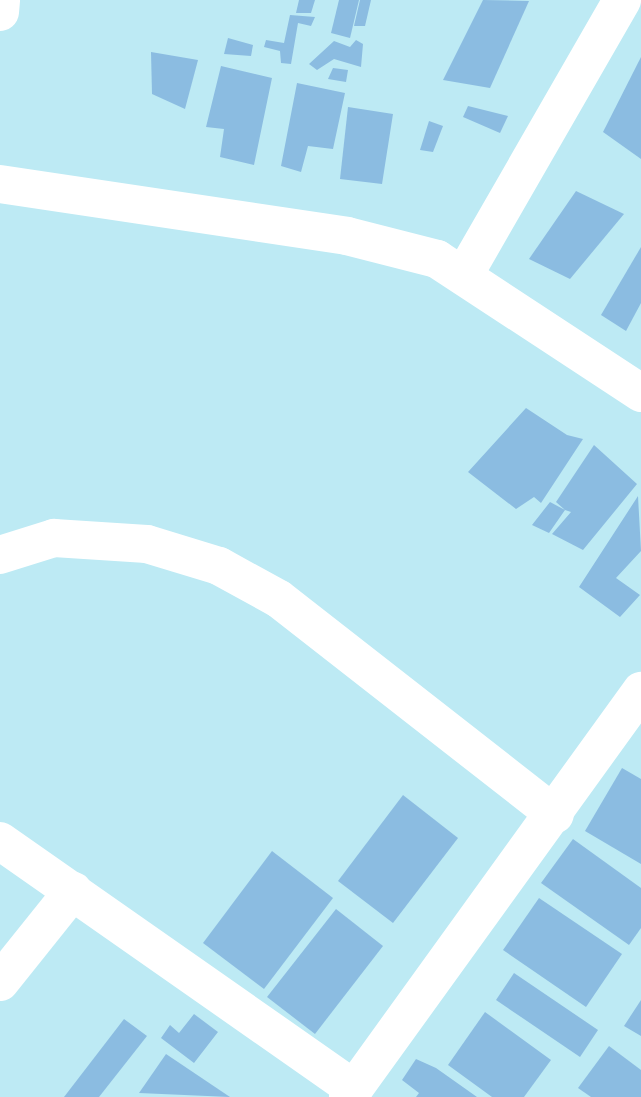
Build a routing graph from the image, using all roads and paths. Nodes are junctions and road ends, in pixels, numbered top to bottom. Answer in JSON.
{"nodes":[{"id":1,"x":1,"y":0,"type":"edge"},
{"id":2,"x":607,"y":5,"type":"edge"},
{"id":3,"x":0,"y":12,"type":"edge"},
{"id":4,"x":0,"y":184,"type":"edge"},
{"id":5,"x":464,"y":275,"type":"junction"},
{"id":6,"x":641,"y":393,"type":"edge"},
{"id":7,"x":0,"y":555,"type":"edge"},
{"id":8,"x":641,"y":691,"type":"edge"},
{"id":9,"x":555,"y":815,"type":"junction"},
{"id":10,"x":0,"y":841,"type":"edge"},
{"id":11,"x":73,"y":891,"type":"junction"},
{"id":12,"x":0,"y":982,"type":"edge"},
{"id":13,"x":351,"y":1093,"type":"edge"}],
"edges":[{"from":1,"to":3,"type":"street"},
{"from":2,"to":5,"type":"street"},
{"from":4,"to":5,"type":"street"},
{"from":5,"to":6,"type":"street"},
{"from":7,"to":9,"type":"street"},
{"from":8,"to":9,"type":"street"},
{"from":9,"to":13,"type":"street"},
{"from":10,"to":11,"type":"street"},
{"from":11,"to":12,"type":"street"},
{"from":11,"to":13,"type":"street"}]}
